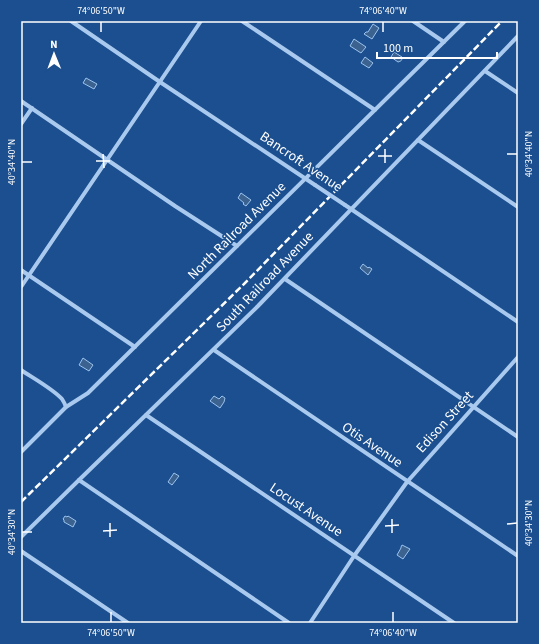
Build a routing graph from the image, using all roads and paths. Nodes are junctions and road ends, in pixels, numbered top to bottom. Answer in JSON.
{"nodes":[{"id":1,"x":72,"y":21,"type":"edge"},
{"id":2,"x":201,"y":21,"type":"edge"},
{"id":3,"x":242,"y":21,"type":"edge"},
{"id":4,"x":413,"y":21,"type":"edge"},
{"id":5,"x":465,"y":21,"type":"edge"},
{"id":6,"x":518,"y":36,"type":"edge"},
{"id":7,"x":444,"y":42,"type":"junction"},
{"id":8,"x":484,"y":71,"type":"junction"},
{"id":9,"x":160,"y":82,"type":"junction"},
{"id":10,"x":518,"y":93,"type":"edge"},
{"id":11,"x":21,"y":101,"type":"edge"},
{"id":12,"x":32,"y":108,"type":"junction"},
{"id":13,"x":375,"y":110,"type":"junction"},
{"id":14,"x":21,"y":124,"type":"edge"},
{"id":15,"x":418,"y":140,"type":"junction"},
{"id":16,"x":107,"y":160,"type":"junction"},
{"id":17,"x":306,"y":178,"type":"junction"},
{"id":18,"x":518,"y":207,"type":"edge"},
{"id":19,"x":352,"y":209,"type":"junction"},
{"id":20,"x":237,"y":246,"type":"junction"},
{"id":21,"x":21,"y":270,"type":"edge"},
{"id":22,"x":29,"y":275,"type":"junction"},
{"id":23,"x":285,"y":279,"type":"junction"},
{"id":24,"x":21,"y":287,"type":"edge"},
{"id":25,"x":518,"y":322,"type":"edge"},
{"id":26,"x":135,"y":347,"type":"junction"},
{"id":27,"x":214,"y":350,"type":"junction"},
{"id":28,"x":518,"y":356,"type":"edge"},
{"id":29,"x":21,"y":370,"type":"edge"},
{"id":30,"x":474,"y":407,"type":"junction"},
{"id":31,"x":66,"y":408,"type":"junction"},
{"id":32,"x":146,"y":415,"type":"junction"},
{"id":33,"x":518,"y":437,"type":"edge"},
{"id":34,"x":21,"y":452,"type":"edge"},
{"id":35,"x":79,"y":480,"type":"junction"},
{"id":36,"x":407,"y":482,"type":"junction"},
{"id":37,"x":21,"y":537,"type":"edge"},
{"id":38,"x":21,"y":551,"type":"edge"},
{"id":39,"x":354,"y":556,"type":"junction"},
{"id":40,"x":518,"y":556,"type":"edge"},
{"id":41,"x":128,"y":623,"type":"edge"},
{"id":42,"x":289,"y":623,"type":"edge"},
{"id":43,"x":310,"y":623,"type":"edge"},
{"id":44,"x":454,"y":623,"type":"edge"}],
"edges":[{"from":1,"to":9,"type":"street","name":"Bancroft Avenue"},
{"from":2,"to":9,"type":"street"},
{"from":3,"to":13,"type":"street"},
{"from":4,"to":7,"type":"street"},
{"from":5,"to":7,"type":"street","name":"North Railroad Avenue"},
{"from":6,"to":8,"type":"street","name":"South Railroad Avenue"},
{"from":7,"to":13,"type":"street","name":"North Railroad Avenue"},
{"from":8,"to":10,"type":"street"},
{"from":8,"to":15,"type":"street","name":"South Railroad Avenue"},
{"from":9,"to":16,"type":"street"},
{"from":9,"to":17,"type":"street","name":"Bancroft Avenue"},
{"from":11,"to":12,"type":"street"},
{"from":12,"to":14,"type":"street"},
{"from":12,"to":16,"type":"street"},
{"from":13,"to":17,"type":"street","name":"North Railroad Avenue"},
{"from":15,"to":18,"type":"street"},
{"from":15,"to":19,"type":"street","name":"South Railroad Avenue"},
{"from":16,"to":20,"type":"street"},
{"from":16,"to":22,"type":"street"},
{"from":17,"to":19,"type":"street","name":"Bancroft Avenue","bridge":true},
{"from":17,"to":20,"type":"street","name":"North Railroad Avenue"},
{"from":19,"to":23,"type":"street","name":"South Railroad Avenue"},
{"from":19,"to":25,"type":"street","name":"Bancroft Avenue"},
{"from":20,"to":26,"type":"street","name":"North Railroad Avenue"},
{"from":21,"to":22,"type":"street"},
{"from":22,"to":24,"type":"street"},
{"from":22,"to":26,"type":"street"},
{"from":23,"to":27,"type":"street","name":"South Railroad Avenue"},
{"from":23,"to":30,"type":"street"},
{"from":26,"to":31,"type":"street","name":"North Railroad Avenue"},
{"from":27,"to":32,"type":"street","name":"South Railroad Avenue"},
{"from":27,"to":36,"type":"street","name":"Otis Avenue"},
{"from":28,"to":30,"type":"street","name":"Edison Street"},
{"from":29,"to":31,"type":"street"},
{"from":30,"to":33,"type":"street"},
{"from":30,"to":36,"type":"street","name":"Edison Street"},
{"from":31,"to":34,"type":"street","name":"North Railroad Avenue"},
{"from":32,"to":35,"type":"street","name":"South Railroad Avenue"},
{"from":32,"to":39,"type":"street","name":"Locust Avenue"},
{"from":35,"to":37,"type":"street","name":"South Railroad Avenue"},
{"from":35,"to":42,"type":"street"},
{"from":36,"to":39,"type":"street","name":"Edison Street"},
{"from":36,"to":40,"type":"street","name":"Otis Avenue"},
{"from":38,"to":41,"type":"street"},
{"from":39,"to":43,"type":"street","name":"Edison Street"},
{"from":39,"to":44,"type":"street","name":"Locust Avenue"}]}
